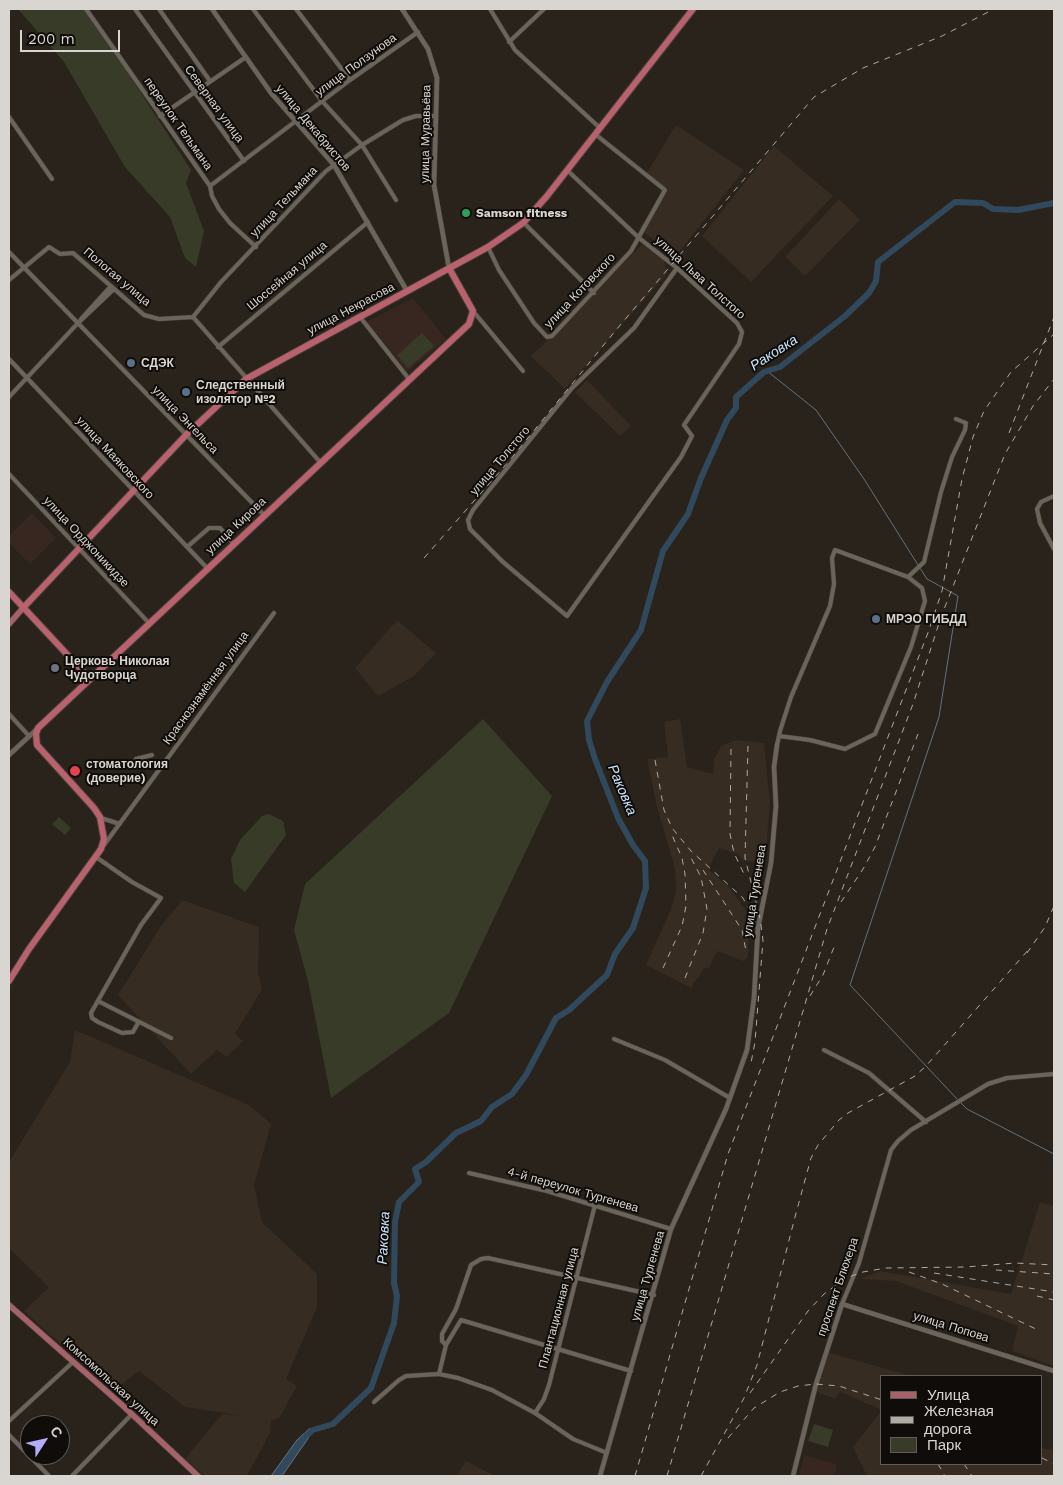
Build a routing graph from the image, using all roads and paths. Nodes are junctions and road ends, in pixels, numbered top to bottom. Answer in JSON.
{"nodes":[{"id":1,"x":86,"y":9,"type":"edge"},
{"id":2,"x":135,"y":9,"type":"edge"},
{"id":3,"x":159,"y":9,"type":"edge"},
{"id":4,"x":212,"y":9,"type":"edge"},
{"id":5,"x":253,"y":9,"type":"edge"},
{"id":6,"x":296,"y":9,"type":"edge"},
{"id":7,"x":402,"y":9,"type":"edge"},
{"id":8,"x":490,"y":9,"type":"edge"},
{"id":9,"x":544,"y":9,"type":"edge"},
{"id":10,"x":693,"y":9,"type":"edge"},
{"id":11,"x":418,"y":32,"type":"junction"},
{"id":12,"x":509,"y":42,"type":"junction"},
{"id":13,"x":246,"y":57,"type":"junction"},
{"id":14,"x":350,"y":80,"type":"junction"},
{"id":15,"x":210,"y":81,"type":"junction"},
{"id":16,"x":194,"y":93,"type":"junction"},
{"id":17,"x":322,"y":102,"type":"junction"},
{"id":18,"x":160,"y":116,"type":"junction"},
{"id":19,"x":436,"y":116,"type":"junction"},
{"id":20,"x":9,"y":117,"type":"edge"},
{"id":21,"x":296,"y":123,"type":"junction"},
{"id":22,"x":600,"y":128,"type":"junction"},
{"id":23,"x":595,"y":134,"type":"junction"},
{"id":24,"x":362,"y":145,"type":"junction"},
{"id":25,"x":244,"y":161,"type":"junction"},
{"id":26,"x":334,"y":165,"type":"junction"},
{"id":27,"x":567,"y":170,"type":"junction"},
{"id":28,"x":52,"y":178,"type":"dead end"},
{"id":29,"x":210,"y":186,"type":"junction"},
{"id":30,"x":396,"y":200,"type":"dead end"},
{"id":31,"x":368,"y":222,"type":"junction"},
{"id":32,"x":524,"y":223,"type":"junction"},
{"id":33,"x":639,"y":238,"type":"junction"},
{"id":34,"x":256,"y":247,"type":"junction"},
{"id":35,"x":488,"y":247,"type":"junction"},
{"id":36,"x":9,"y":252,"type":"edge"},
{"id":37,"x":23,"y":268,"type":"junction"},
{"id":38,"x":448,"y":268,"type":"junction"},
{"id":39,"x":677,"y":268,"type":"junction"},
{"id":40,"x":9,"y":280,"type":"edge"},
{"id":41,"x":113,"y":288,"type":"junction"},
{"id":42,"x":407,"y":291,"type":"junction"},
{"id":43,"x":594,"y":293,"type":"junction"},
{"id":44,"x":473,"y":311,"type":"junction"},
{"id":45,"x":193,"y":317,"type":"junction"},
{"id":46,"x":360,"y":317,"type":"junction"},
{"id":47,"x":78,"y":323,"type":"junction"},
{"id":48,"x":218,"y":347,"type":"junction"},
{"id":49,"x":9,"y":359,"type":"edge"},
{"id":50,"x":523,"y":372,"type":"dead end"},
{"id":51,"x":27,"y":379,"type":"junction"},
{"id":52,"x":246,"y":379,"type":"junction"},
{"id":53,"x":409,"y":380,"type":"junction"},
{"id":54,"x":9,"y":397,"type":"edge"},
{"id":55,"x":956,"y":419,"type":"dead end"},
{"id":56,"x":186,"y":436,"type":"junction"},
{"id":57,"x":320,"y":462,"type":"junction"},
{"id":58,"x":9,"y":474,"type":"edge"},
{"id":59,"x":133,"y":492,"type":"junction"},
{"id":60,"x":1054,"y":496,"type":"edge"},
{"id":61,"x":264,"y":515,"type":"junction"},
{"id":62,"x":234,"y":544,"type":"junction"},
{"id":63,"x":187,"y":547,"type":"junction"},
{"id":64,"x":1054,"y":549,"type":"edge"},
{"id":65,"x":78,"y":550,"type":"junction"},
{"id":66,"x":208,"y":569,"type":"junction"},
{"id":67,"x":908,"y":577,"type":"junction"},
{"id":68,"x":9,"y":592,"type":"edge"},
{"id":69,"x":23,"y":608,"type":"junction"},
{"id":70,"x":274,"y":613,"type":"dead end"},
{"id":71,"x":567,"y":616,"type":"joint"},
{"id":72,"x":149,"y":623,"type":"junction"},
{"id":73,"x":9,"y":624,"type":"edge"},
{"id":74,"x":90,"y":678,"type":"junction"},
{"id":75,"x":9,"y":714,"type":"edge"},
{"id":76,"x":38,"y":728,"type":"junction"},
{"id":77,"x":29,"y":736,"type":"junction"},
{"id":78,"x":779,"y":736,"type":"junction"},
{"id":79,"x":777,"y":744,"type":"joint"},
{"id":80,"x":37,"y":745,"type":"junction"},
{"id":81,"x":9,"y":755,"type":"edge"},
{"id":82,"x":152,"y":756,"type":"dead end"},
{"id":83,"x":136,"y":759,"type":"dead end"},
{"id":84,"x":100,"y":817,"type":"junction"},
{"id":85,"x":120,"y":824,"type":"junction"},
{"id":86,"x":101,"y":849,"type":"junction"},
{"id":87,"x":96,"y":857,"type":"junction"},
{"id":88,"x":9,"y":981,"type":"edge"},
{"id":89,"x":98,"y":1001,"type":"junction"},
{"id":90,"x":138,"y":1023,"type":"junction"},
{"id":91,"x":171,"y":1038,"type":"dead end"},
{"id":92,"x":614,"y":1038,"type":"dead end"},
{"id":93,"x":824,"y":1050,"type":"dead end"},
{"id":94,"x":1054,"y":1074,"type":"edge"},
{"id":95,"x":730,"y":1098,"type":"junction"},
{"id":96,"x":926,"y":1122,"type":"junction"},
{"id":97,"x":469,"y":1173,"type":"dead end"},
{"id":98,"x":595,"y":1205,"type":"junction"},
{"id":99,"x":672,"y":1229,"type":"junction"},
{"id":100,"x":578,"y":1277,"type":"junction"},
{"id":101,"x":654,"y":1294,"type":"junction"},
{"id":102,"x":842,"y":1304,"type":"junction"},
{"id":103,"x":9,"y":1306,"type":"edge"},
{"id":104,"x":446,"y":1345,"type":"junction"},
{"id":105,"x":558,"y":1350,"type":"junction"},
{"id":106,"x":73,"y":1362,"type":"junction"},
{"id":107,"x":631,"y":1371,"type":"junction"},
{"id":108,"x":1054,"y":1371,"type":"edge"},
{"id":109,"x":439,"y":1374,"type":"junction"},
{"id":110,"x":374,"y":1402,"type":"dead end"},
{"id":111,"x":534,"y":1413,"type":"junction"},
{"id":112,"x":132,"y":1414,"type":"junction"},
{"id":113,"x":9,"y":1421,"type":"edge"},
{"id":114,"x":9,"y":1435,"type":"edge"},
{"id":115,"x":607,"y":1453,"type":"junction"},
{"id":116,"x":49,"y":1476,"type":"edge"},
{"id":117,"x":72,"y":1476,"type":"edge"},
{"id":118,"x":198,"y":1476,"type":"edge"},
{"id":119,"x":600,"y":1476,"type":"edge"},
{"id":120,"x":793,"y":1476,"type":"edge"}],
"edges":[{"from":1,"to":18,"type":"street","name":"переулок Тельмана"},
{"from":2,"to":16,"type":"street","name":"Северная улица"},
{"from":3,"to":15,"type":"street"},
{"from":4,"to":13,"type":"street","name":"улица Декабристов"},
{"from":5,"to":17,"type":"street"},
{"from":6,"to":14,"type":"street"},
{"from":7,"to":11,"type":"street","name":"улица Муравьёва"},
{"from":8,"to":12,"type":"street"},
{"from":9,"to":12,"type":"street"},
{"from":10,"to":22,"type":"highway","name":"улица Некрасова"},
{"from":11,"to":14,"type":"street","name":"улица Ползунова"},
{"from":11,"to":19,"type":"street","name":"улица Муравьёва"},
{"from":12,"to":22,"type":"street"},
{"from":13,"to":15,"type":"street"},
{"from":13,"to":21,"type":"street","name":"улица Декабристов"},
{"from":14,"to":17,"type":"street","name":"улица Ползунова"},
{"from":15,"to":16,"type":"street"},
{"from":16,"to":18,"type":"street"},
{"from":16,"to":25,"type":"street","name":"Северная улица"},
{"from":17,"to":21,"type":"street","name":"улица Ползунова"},
{"from":17,"to":24,"type":"street"},
{"from":18,"to":29,"type":"street","name":"переулок Тельмана"},
{"from":19,"to":24,"type":"street","name":"улица Тельмана"},
{"from":19,"to":38,"type":"street","name":"улица Муравьёва"},
{"from":20,"to":28,"type":"street"},
{"from":21,"to":25,"type":"street","name":"улица Ползунова"},
{"from":21,"to":26,"type":"street","name":"улица Декабристов"},
{"from":22,"to":23,"type":"highway","name":"улица Некрасова"},
{"from":23,"to":27,"type":"highway","name":"улица Некрасова"},
{"from":23,"to":33,"type":"street","name":"улица Котовского"},
{"from":24,"to":26,"type":"street","name":"улица Тельмана"},
{"from":24,"to":30,"type":"street"},
{"from":25,"to":29,"type":"street","name":"улица Ползунова"},
{"from":26,"to":31,"type":"street","name":"улица Декабристов"},
{"from":26,"to":34,"type":"street","name":"улица Тельмана"},
{"from":27,"to":32,"type":"highway","name":"улица Некрасова"},
{"from":27,"to":33,"type":"street","name":"улица Льва Толстого"},
{"from":29,"to":34,"type":"street","name":"переулок Тельмана"},
{"from":31,"to":42,"type":"street","name":"улица Декабристов"},
{"from":31,"to":48,"type":"street","name":"Шоссейная улица"},
{"from":32,"to":35,"type":"highway","name":"улица Некрасова"},
{"from":32,"to":43,"type":"street"},
{"from":33,"to":39,"type":"street","name":"улица Льва Толстого"},
{"from":33,"to":43,"type":"street","name":"улица Котовского"},
{"from":34,"to":45,"type":"street","name":"улица Тельмана"},
{"from":35,"to":38,"type":"highway","name":"улица Некрасова"},
{"from":35,"to":43,"type":"street","name":"улица Котовского"},
{"from":36,"to":37,"type":"street","name":"улица Энгельса"},
{"from":37,"to":40,"type":"street"},
{"from":37,"to":41,"type":"street","name":"Пологая улица"},
{"from":37,"to":47,"type":"street","name":"улица Энгельса"},
{"from":38,"to":42,"type":"highway","name":"улица Некрасова"},
{"from":38,"to":44,"type":"highway"},
{"from":39,"to":71,"type":"street","name":"улица Льва Толстого"},
{"from":39,"to":71,"type":"street","name":"улица Толстого"},
{"from":41,"to":45,"type":"street","name":"Пологая улица"},
{"from":41,"to":47,"type":"street"},
{"from":42,"to":46,"type":"highway","name":"улица Некрасова"},
{"from":44,"to":50,"type":"street"},
{"from":44,"to":53,"type":"highway","name":"улица Кирова"},
{"from":45,"to":48,"type":"street"},
{"from":46,"to":52,"type":"highway","name":"улица Некрасова"},
{"from":46,"to":53,"type":"street"},
{"from":47,"to":51,"type":"street"},
{"from":47,"to":56,"type":"street","name":"улица Энгельса"},
{"from":48,"to":52,"type":"street"},
{"from":49,"to":51,"type":"street","name":"улица Маяковского"},
{"from":51,"to":54,"type":"street"},
{"from":51,"to":59,"type":"street","name":"улица Маяковского"},
{"from":52,"to":56,"type":"highway","name":"улица Некрасова"},
{"from":52,"to":57,"type":"street"},
{"from":53,"to":57,"type":"highway","name":"улица Кирова"},
{"from":55,"to":67,"type":"street"},
{"from":56,"to":59,"type":"highway","name":"улица Некрасова"},
{"from":56,"to":61,"type":"street","name":"улица Энгельса"},
{"from":57,"to":61,"type":"highway","name":"улица Кирова"},
{"from":58,"to":65,"type":"street","name":"улица Орджоникидзе"},
{"from":59,"to":63,"type":"street","name":"улица Маяковского"},
{"from":59,"to":65,"type":"highway","name":"улица Некрасова"},
{"from":60,"to":64,"type":"street"},
{"from":61,"to":62,"type":"highway","name":"улица Кирова"},
{"from":62,"to":63,"type":"street"},
{"from":62,"to":66,"type":"highway","name":"улица Кирова"},
{"from":63,"to":66,"type":"street","name":"улица Маяковского"},
{"from":65,"to":69,"type":"highway","name":"улица Некрасова"},
{"from":65,"to":72,"type":"street","name":"улица Орджоникидзе"},
{"from":66,"to":72,"type":"highway","name":"улица Кирова"},
{"from":67,"to":78,"type":"street"},
{"from":67,"to":78,"type":"street","name":"улица Тургенева"},
{"from":68,"to":69,"type":"highway"},
{"from":69,"to":73,"type":"main road","name":"улица Некрасова"},
{"from":69,"to":74,"type":"highway"},
{"from":70,"to":85,"type":"street","name":"Краснознамённая улица"},
{"from":72,"to":74,"type":"highway","name":"улица Кирова"},
{"from":74,"to":76,"type":"highway","name":"улица Кирова"},
{"from":75,"to":77,"type":"street"},
{"from":76,"to":77,"type":"street","name":"улица Кирова"},
{"from":76,"to":80,"type":"highway"},
{"from":77,"to":80,"type":"street"},
{"from":77,"to":81,"type":"street","name":"улица Кирова"},
{"from":78,"to":79,"type":"street","name":"улица Тургенева"},
{"from":79,"to":95,"type":"street","name":"улица Тургенева"},
{"from":80,"to":84,"type":"highway"},
{"from":82,"to":83,"type":"street"},
{"from":84,"to":85,"type":"street"},
{"from":84,"to":86,"type":"highway","name":"Краснознамённая улица"},
{"from":85,"to":86,"type":"street","name":"Краснознамённая улица"},
{"from":86,"to":87,"type":"highway","name":"Краснознамённая улица"},
{"from":87,"to":88,"type":"highway","name":"Краснознамённая улица"},
{"from":87,"to":89,"type":"street"},
{"from":89,"to":90,"type":"street"},
{"from":89,"to":90,"type":"street"},
{"from":90,"to":91,"type":"street"},
{"from":92,"to":95,"type":"street"},
{"from":93,"to":96,"type":"street"},
{"from":94,"to":96,"type":"street","name":"проспект Блюхера"},
{"from":95,"to":99,"type":"street","name":"улица Тургенева"},
{"from":96,"to":102,"type":"street","name":"проспект Блюхера"},
{"from":97,"to":98,"type":"street","name":"4-й переулок Тургенева"},
{"from":98,"to":99,"type":"street","name":"4-й переулок Тургенева"},
{"from":98,"to":100,"type":"street","name":"Плантационная улица"},
{"from":99,"to":101,"type":"street","name":"улица Тургенева"},
{"from":100,"to":101,"type":"street"},
{"from":100,"to":104,"type":"street"},
{"from":100,"to":105,"type":"street","name":"Плантационная улица"},
{"from":101,"to":107,"type":"street","name":"улица Тургенева"},
{"from":102,"to":108,"type":"street","name":"улица Попова"},
{"from":102,"to":120,"type":"street","name":"проспект Блюхера"},
{"from":103,"to":106,"type":"main road","name":"Комсомольская улица"},
{"from":104,"to":105,"type":"street"},
{"from":104,"to":109,"type":"street"},
{"from":105,"to":107,"type":"street"},
{"from":105,"to":111,"type":"street","name":"Плантационная улица"},
{"from":106,"to":112,"type":"main road","name":"Комсомольская улица"},
{"from":106,"to":113,"type":"street"},
{"from":107,"to":115,"type":"street","name":"улица Тургенева"},
{"from":109,"to":110,"type":"street"},
{"from":109,"to":111,"type":"street"},
{"from":111,"to":115,"type":"street"},
{"from":112,"to":117,"type":"street"},
{"from":112,"to":118,"type":"main road","name":"Комсомольская улица"},
{"from":114,"to":116,"type":"street"},
{"from":115,"to":119,"type":"street","name":"улица Тургенева"}]}
